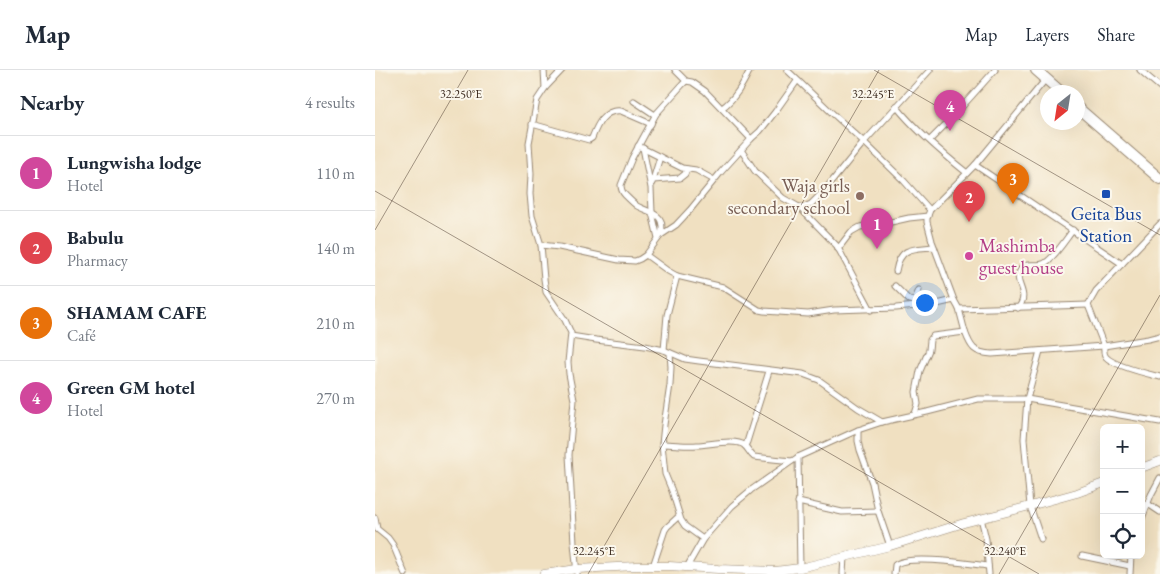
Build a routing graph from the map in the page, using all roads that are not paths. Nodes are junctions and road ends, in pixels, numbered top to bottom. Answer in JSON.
{"nodes":[{"id":1,"x":544,"y":70,"type":"edge"},
{"id":2,"x":562,"y":70,"type":"edge"},
{"id":3,"x":675,"y":70,"type":"edge"},
{"id":4,"x":750,"y":70,"type":"edge"},
{"id":5,"x":787,"y":70,"type":"edge"},
{"id":6,"x":929,"y":70,"type":"edge"},
{"id":7,"x":995,"y":70,"type":"edge"},
{"id":8,"x":1035,"y":70,"type":"edge"},
{"id":9,"x":1140,"y":70,"type":"edge"},
{"id":10,"x":1046,"y":79,"type":"junction"},
{"id":11,"x":797,"y":81,"type":"junction"},
{"id":12,"x":686,"y":82,"type":"junction"},
{"id":13,"x":1053,"y":85,"type":"edge"},
{"id":14,"x":1160,"y":87,"type":"edge"},
{"id":15,"x":545,"y":88,"type":"junction"},
{"id":16,"x":634,"y":101,"type":"dead end"},
{"id":17,"x":896,"y":106,"type":"junction"},
{"id":18,"x":722,"y":108,"type":"junction"},
{"id":19,"x":1085,"y":114,"type":"edge"},
{"id":20,"x":655,"y":115,"type":"junction"},
{"id":21,"x":532,"y":124,"type":"junction"},
{"id":22,"x":651,"y":124,"type":"junction"},
{"id":23,"x":751,"y":139,"type":"junction"},
{"id":24,"x":929,"y":140,"type":"junction"},
{"id":25,"x":864,"y":142,"type":"junction"},
{"id":26,"x":641,"y":147,"type":"junction"},
{"id":27,"x":741,"y":150,"type":"junction"},
{"id":28,"x":660,"y":157,"type":"junction"},
{"id":29,"x":975,"y":164,"type":"junction"},
{"id":30,"x":687,"y":169,"type":"junction"},
{"id":31,"x":967,"y":172,"type":"junction"},
{"id":32,"x":1160,"y":179,"type":"edge"},
{"id":33,"x":715,"y":180,"type":"junction"},
{"id":34,"x":652,"y":182,"type":"junction"},
{"id":35,"x":799,"y":207,"type":"junction"},
{"id":36,"x":652,"y":212,"type":"junction"},
{"id":37,"x":929,"y":213,"type":"junction"},
{"id":38,"x":1160,"y":224,"type":"edge"},
{"id":39,"x":1073,"y":230,"type":"junction"},
{"id":40,"x":660,"y":236,"type":"junction"},
{"id":41,"x":541,"y":245,"type":"junction"},
{"id":42,"x":935,"y":246,"type":"junction"},
{"id":43,"x":838,"y":249,"type":"junction"},
{"id":44,"x":647,"y":255,"type":"junction"},
{"id":45,"x":1122,"y":264,"type":"junction"},
{"id":46,"x":896,"y":271,"type":"dead end"},
{"id":47,"x":677,"y":276,"type":"junction"},
{"id":48,"x":895,"y":286,"type":"dead end"},
{"id":49,"x":919,"y":290,"type":"dead end"},
{"id":50,"x":954,"y":300,"type":"junction"},
{"id":51,"x":915,"y":304,"type":"junction"},
{"id":52,"x":1088,"y":305,"type":"junction"},
{"id":53,"x":1019,"y":308,"type":"junction"},
{"id":54,"x":959,"y":309,"type":"junction"},
{"id":55,"x":871,"y":310,"type":"junction"},
{"id":56,"x":965,"y":332,"type":"junction"},
{"id":57,"x":571,"y":336,"type":"junction"},
{"id":58,"x":1160,"y":336,"type":"edge"},
{"id":59,"x":1104,"y":346,"type":"junction"},
{"id":60,"x":664,"y":350,"type":"junction"},
{"id":61,"x":1040,"y":351,"type":"junction"},
{"id":62,"x":670,"y":353,"type":"junction"},
{"id":63,"x":769,"y":371,"type":"junction"},
{"id":64,"x":1160,"y":377,"type":"edge"},
{"id":65,"x":1027,"y":399,"type":"junction"},
{"id":66,"x":915,"y":414,"type":"junction"},
{"id":67,"x":882,"y":422,"type":"junction"},
{"id":68,"x":1160,"y":422,"type":"edge"},
{"id":69,"x":857,"y":430,"type":"junction"},
{"id":70,"x":662,"y":444,"type":"junction"},
{"id":71,"x":745,"y":446,"type":"junction"},
{"id":72,"x":797,"y":457,"type":"junction"},
{"id":73,"x":792,"y":461,"type":"junction"},
{"id":74,"x":1160,"y":461,"type":"edge"},
{"id":75,"x":1145,"y":467,"type":"edge"},
{"id":76,"x":1160,"y":478,"type":"edge"},
{"id":77,"x":1100,"y":484,"type":"edge"},
{"id":78,"x":798,"y":502,"type":"junction"},
{"id":79,"x":1148,"y":504,"type":"junction"},
{"id":80,"x":1030,"y":506,"type":"junction"},
{"id":81,"x":878,"y":511,"type":"junction"},
{"id":82,"x":1160,"y":512,"type":"edge"},
{"id":83,"x":1144,"y":514,"type":"edge"},
{"id":84,"x":679,"y":516,"type":"junction"},
{"id":85,"x":375,"y":518,"type":"edge"},
{"id":86,"x":981,"y":518,"type":"junction"},
{"id":87,"x":1041,"y":539,"type":"dead end"},
{"id":88,"x":703,"y":540,"type":"junction"},
{"id":89,"x":889,"y":546,"type":"junction"},
{"id":90,"x":1082,"y":556,"type":"dead end"},
{"id":91,"x":844,"y":557,"type":"junction"},
{"id":92,"x":1131,"y":559,"type":"edge"},
{"id":93,"x":988,"y":566,"type":"junction"},
{"id":94,"x":1130,"y":566,"type":"junction"},
{"id":95,"x":687,"y":567,"type":"junction"},
{"id":96,"x":799,"y":568,"type":"junction"},
{"id":97,"x":653,"y":569,"type":"edge"},
{"id":98,"x":619,"y":570,"type":"edge"},
{"id":99,"x":577,"y":571,"type":"edge"},
{"id":100,"x":718,"y":572,"type":"edge"},
{"id":101,"x":785,"y":572,"type":"edge"},
{"id":102,"x":405,"y":574,"type":"edge"},
{"id":103,"x":544,"y":574,"type":"edge"},
{"id":104,"x":843,"y":574,"type":"edge"},
{"id":105,"x":894,"y":574,"type":"edge"},
{"id":106,"x":989,"y":574,"type":"edge"},
{"id":107,"x":1130,"y":574,"type":"edge"}],
"edges":[{"from":1,"to":15,"type":"street"},
{"from":2,"to":15,"type":"street"},
{"from":3,"to":12,"type":"street"},
{"from":4,"to":18,"type":"street"},
{"from":5,"to":11,"type":"street"},
{"from":6,"to":17,"type":"street"},
{"from":7,"to":24,"type":"street"},
{"from":8,"to":10,"type":"highway"},
{"from":9,"to":14,"type":"street"},
{"from":10,"to":13,"type":"highway"},
{"from":10,"to":29,"type":"street"},
{"from":11,"to":23,"type":"street"},
{"from":11,"to":25,"type":"street"},
{"from":12,"to":18,"type":"street"},
{"from":12,"to":20,"type":"street"},
{"from":15,"to":21,"type":"street"},
{"from":16,"to":20,"type":"street"},
{"from":17,"to":24,"type":"street"},
{"from":17,"to":25,"type":"street"},
{"from":18,"to":23,"type":"street"},
{"from":19,"to":32,"type":"highway"},
{"from":20,"to":22,"type":"street"},
{"from":21,"to":22,"type":"street"},
{"from":21,"to":41,"type":"street"},
{"from":22,"to":26,"type":"street"},
{"from":23,"to":27,"type":"street"},
{"from":24,"to":31,"type":"street"},
{"from":25,"to":35,"type":"street"},
{"from":25,"to":37,"type":"street"},
{"from":26,"to":28,"type":"street"},
{"from":26,"to":34,"type":"street"},
{"from":26,"to":36,"type":"street"},
{"from":27,"to":33,"type":"street"},
{"from":27,"to":35,"type":"street"},
{"from":28,"to":30,"type":"street"},
{"from":28,"to":34,"type":"street"},
{"from":29,"to":31,"type":"street"},
{"from":29,"to":39,"type":"street"},
{"from":30,"to":33,"type":"street"},
{"from":30,"to":34,"type":"street"},
{"from":31,"to":37,"type":"street"},
{"from":33,"to":40,"type":"street"},
{"from":34,"to":36,"type":"street"},
{"from":35,"to":43,"type":"street"},
{"from":36,"to":40,"type":"street"},
{"from":37,"to":42,"type":"street"},
{"from":37,"to":43,"type":"street"},
{"from":38,"to":45,"type":"street"},
{"from":39,"to":45,"type":"street"},
{"from":39,"to":53,"type":"street"},
{"from":40,"to":44,"type":"street"},
{"from":41,"to":44,"type":"street"},
{"from":41,"to":57,"type":"street"},
{"from":42,"to":46,"type":"street"},
{"from":42,"to":50,"type":"street"},
{"from":43,"to":55,"type":"street"},
{"from":44,"to":47,"type":"street"},
{"from":45,"to":52,"type":"street"},
{"from":47,"to":55,"type":"street"},
{"from":47,"to":60,"type":"street"},
{"from":48,"to":51,"type":"street"},
{"from":49,"to":51,"type":"street"},
{"from":50,"to":51,"type":"street"},
{"from":50,"to":54,"type":"street"},
{"from":51,"to":55,"type":"street"},
{"from":52,"to":53,"type":"street"},
{"from":52,"to":59,"type":"street"},
{"from":53,"to":54,"type":"street"},
{"from":54,"to":56,"type":"street"},
{"from":56,"to":61,"type":"street"},
{"from":56,"to":66,"type":"street"},
{"from":57,"to":60,"type":"street"},
{"from":57,"to":99,"type":"street"},
{"from":58,"to":59,"type":"street"},
{"from":59,"to":61,"type":"street"},
{"from":59,"to":64,"type":"street"},
{"from":60,"to":62,"type":"street"},
{"from":61,"to":65,"type":"street"},
{"from":62,"to":63,"type":"street"},
{"from":62,"to":70,"type":"street"},
{"from":63,"to":67,"type":"street"},
{"from":63,"to":71,"type":"street"},
{"from":65,"to":66,"type":"street"},
{"from":65,"to":68,"type":"street"},
{"from":65,"to":80,"type":"street"},
{"from":66,"to":67,"type":"street"},
{"from":67,"to":69,"type":"street"},
{"from":69,"to":72,"type":"street"},
{"from":69,"to":81,"type":"street"},
{"from":70,"to":71,"type":"street"},
{"from":70,"to":84,"type":"street"},
{"from":71,"to":73,"type":"street"},
{"from":72,"to":73,"type":"street"},
{"from":72,"to":78,"type":"street"},
{"from":73,"to":88,"type":"street"},
{"from":74,"to":75,"type":"main road"},
{"from":76,"to":79,"type":"street"},
{"from":77,"to":80,"type":"main road"},
{"from":78,"to":81,"type":"street"},
{"from":78,"to":96,"type":"street"},
{"from":79,"to":82,"type":"street"},
{"from":79,"to":83,"type":"street"},
{"from":80,"to":86,"type":"main road"},
{"from":80,"to":87,"type":"street"},
{"from":81,"to":89,"type":"street"},
{"from":84,"to":88,"type":"street"},
{"from":84,"to":97,"type":"street"},
{"from":85,"to":102,"type":"street"},
{"from":86,"to":89,"type":"main road"},
{"from":86,"to":93,"type":"street"},
{"from":88,"to":95,"type":"street"},
{"from":89,"to":91,"type":"main road"},
{"from":90,"to":94,"type":"street"},
{"from":91,"to":96,"type":"main road"},
{"from":91,"to":104,"type":"street"},
{"from":92,"to":94,"type":"street"},
{"from":93,"to":105,"type":"street"},
{"from":93,"to":106,"type":"street"},
{"from":94,"to":107,"type":"street"},
{"from":95,"to":97,"type":"main road"},
{"from":95,"to":100,"type":"main road"},
{"from":96,"to":101,"type":"main road"},
{"from":97,"to":98,"type":"main road"},
{"from":98,"to":99,"type":"main road"},
{"from":99,"to":103,"type":"main road"},
{"from":100,"to":101,"type":"main road"}]}
